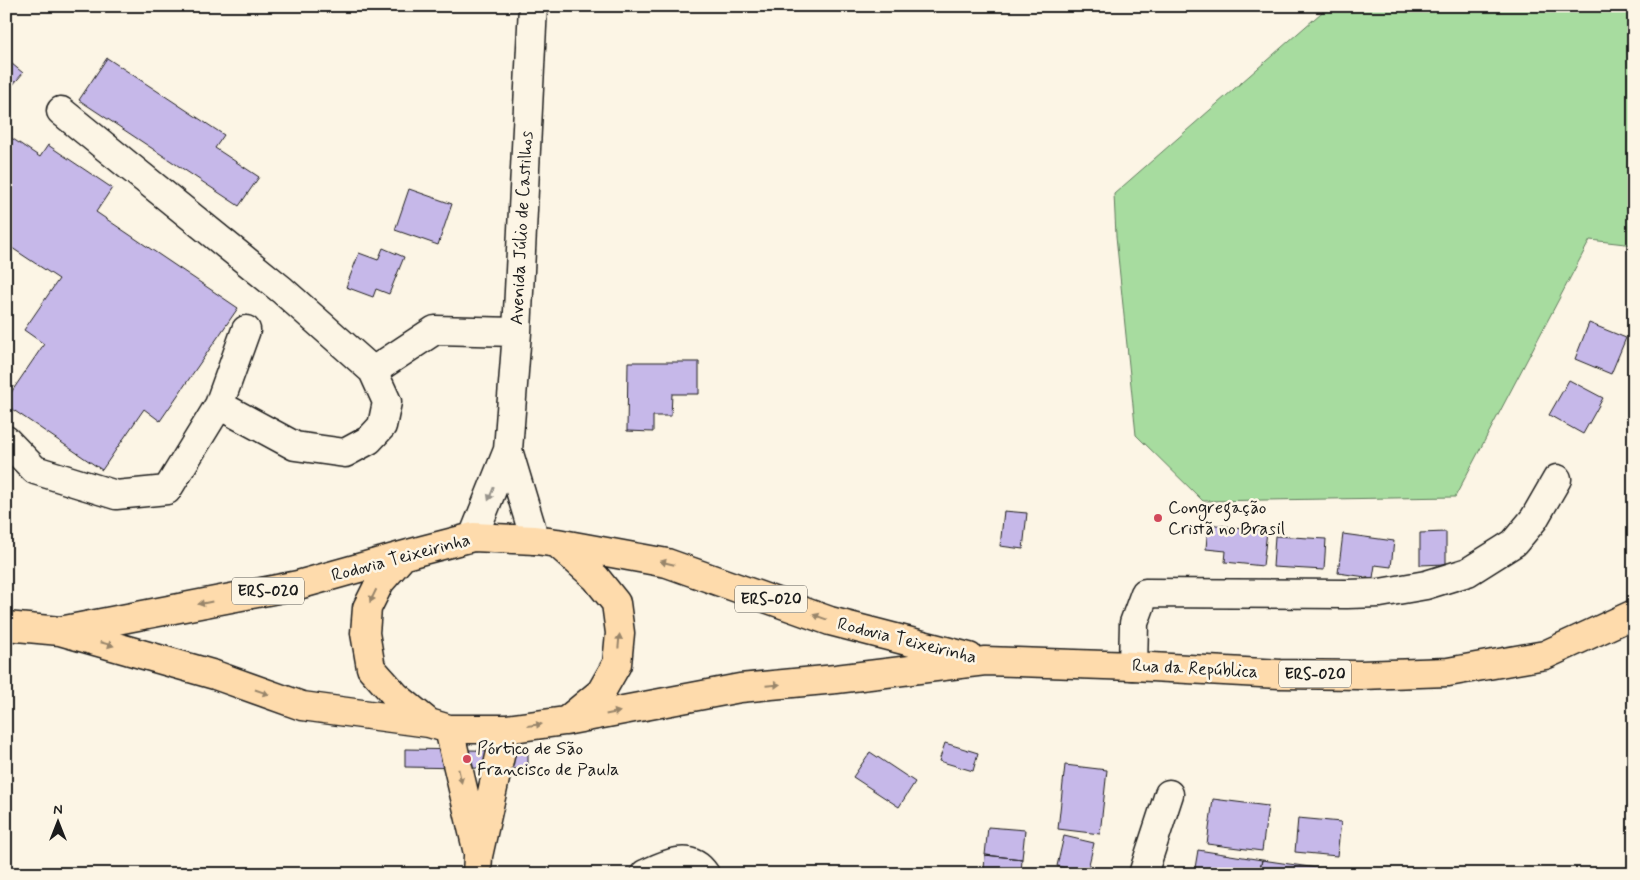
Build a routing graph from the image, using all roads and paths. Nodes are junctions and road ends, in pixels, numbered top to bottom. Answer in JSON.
{"nodes":[{"id":1,"x":533,"y":6,"type":"edge"},
{"id":2,"x":61,"y":111,"type":"dead end"},
{"id":3,"x":246,"y":330,"type":"dead end"},
{"id":4,"x":517,"y":332,"type":"junction"},
{"id":5,"x":373,"y":371,"type":"junction"},
{"id":6,"x":219,"y":405,"type":"junction"},
{"id":7,"x":6,"y":440,"type":"edge"},
{"id":8,"x":508,"y":450,"type":"junction"},
{"id":9,"x":1557,"y":479,"type":"dead end"},
{"id":10,"x":473,"y":537,"type":"junction"},
{"id":11,"x":546,"y":542,"type":"junction"},
{"id":12,"x":402,"y":557,"type":"junction"},
{"id":13,"x":1634,"y":614,"type":"edge"},
{"id":14,"x":6,"y":626,"type":"edge"},
{"id":15,"x":60,"y":631,"type":"junction"},
{"id":16,"x":985,"y":661,"type":"junction"},
{"id":17,"x":1133,"y":666,"type":"junction"},
{"id":18,"x":565,"y":722,"type":"junction"},
{"id":19,"x":439,"y":726,"type":"junction"},
{"id":20,"x":506,"y":729,"type":"junction"},
{"id":21,"x":1169,"y":794,"type":"dead end"},
{"id":22,"x":478,"y":865,"type":"edge"},
{"id":23,"x":645,"y":874,"type":"edge"},
{"id":24,"x":705,"y":874,"type":"edge"},
{"id":25,"x":1143,"y":874,"type":"edge"}],
"edges":[{"from":1,"to":4,"type":"street","name":"Avenida Júlio de Castilhos"},
{"from":2,"to":5,"type":"street"},
{"from":3,"to":6,"type":"street"},
{"from":4,"to":5,"type":"street"},
{"from":4,"to":8,"type":"street","name":"Avenida Júlio de Castilhos"},
{"from":5,"to":6,"type":"street"},
{"from":6,"to":7,"type":"street"},
{"from":8,"to":10,"type":"street","name":"Avenida Júlio de Castilhos","one_way":true},
{"from":8,"to":11,"type":"street","name":"Avenida Júlio de Castilhos"},
{"from":9,"to":17,"type":"street"},
{"from":10,"to":11,"type":"main road","name":"Rodovia Teixeirinha","number":"ERS-020"},
{"from":10,"to":12,"type":"main road","name":"Rodovia Teixeirinha","number":"ERS-020"},
{"from":16,"to":11,"type":"main road","name":"Rodovia Teixeirinha","number":"ERS-020","one_way":true},
{"from":18,"to":11,"type":"main road","one_way":true},
{"from":12,"to":15,"type":"main road","name":"Rodovia Teixeirinha","number":"ERS-020","one_way":true},
{"from":12,"to":19,"type":"main road","one_way":true},
{"from":13,"to":17,"type":"main road","name":"Rua da República","number":"ERS-020"},
{"from":14,"to":15,"type":"main road","name":"Rodovia Teixeirinha","number":"ERS-020"},
{"from":15,"to":19,"type":"main road","name":"Rodovia Teixeirinha","number":"ERS-020","one_way":true},
{"from":16,"to":17,"type":"main road","name":"Rua da República","number":"ERS-020"},
{"from":18,"to":16,"type":"main road","name":"Rodovia Teixeirinha","number":"ERS-020","one_way":true},
{"from":20,"to":18,"type":"main road","name":"Rodovia Teixeirinha","number":"ERS-020","one_way":true},
{"from":19,"to":20,"type":"main road","name":"Rodovia Teixeirinha","number":"ERS-020"},
{"from":19,"to":22,"type":"main road","one_way":true},
{"from":20,"to":22,"type":"main road"},
{"from":21,"to":25,"type":"street"},
{"from":23,"to":24,"type":"street"}]}
